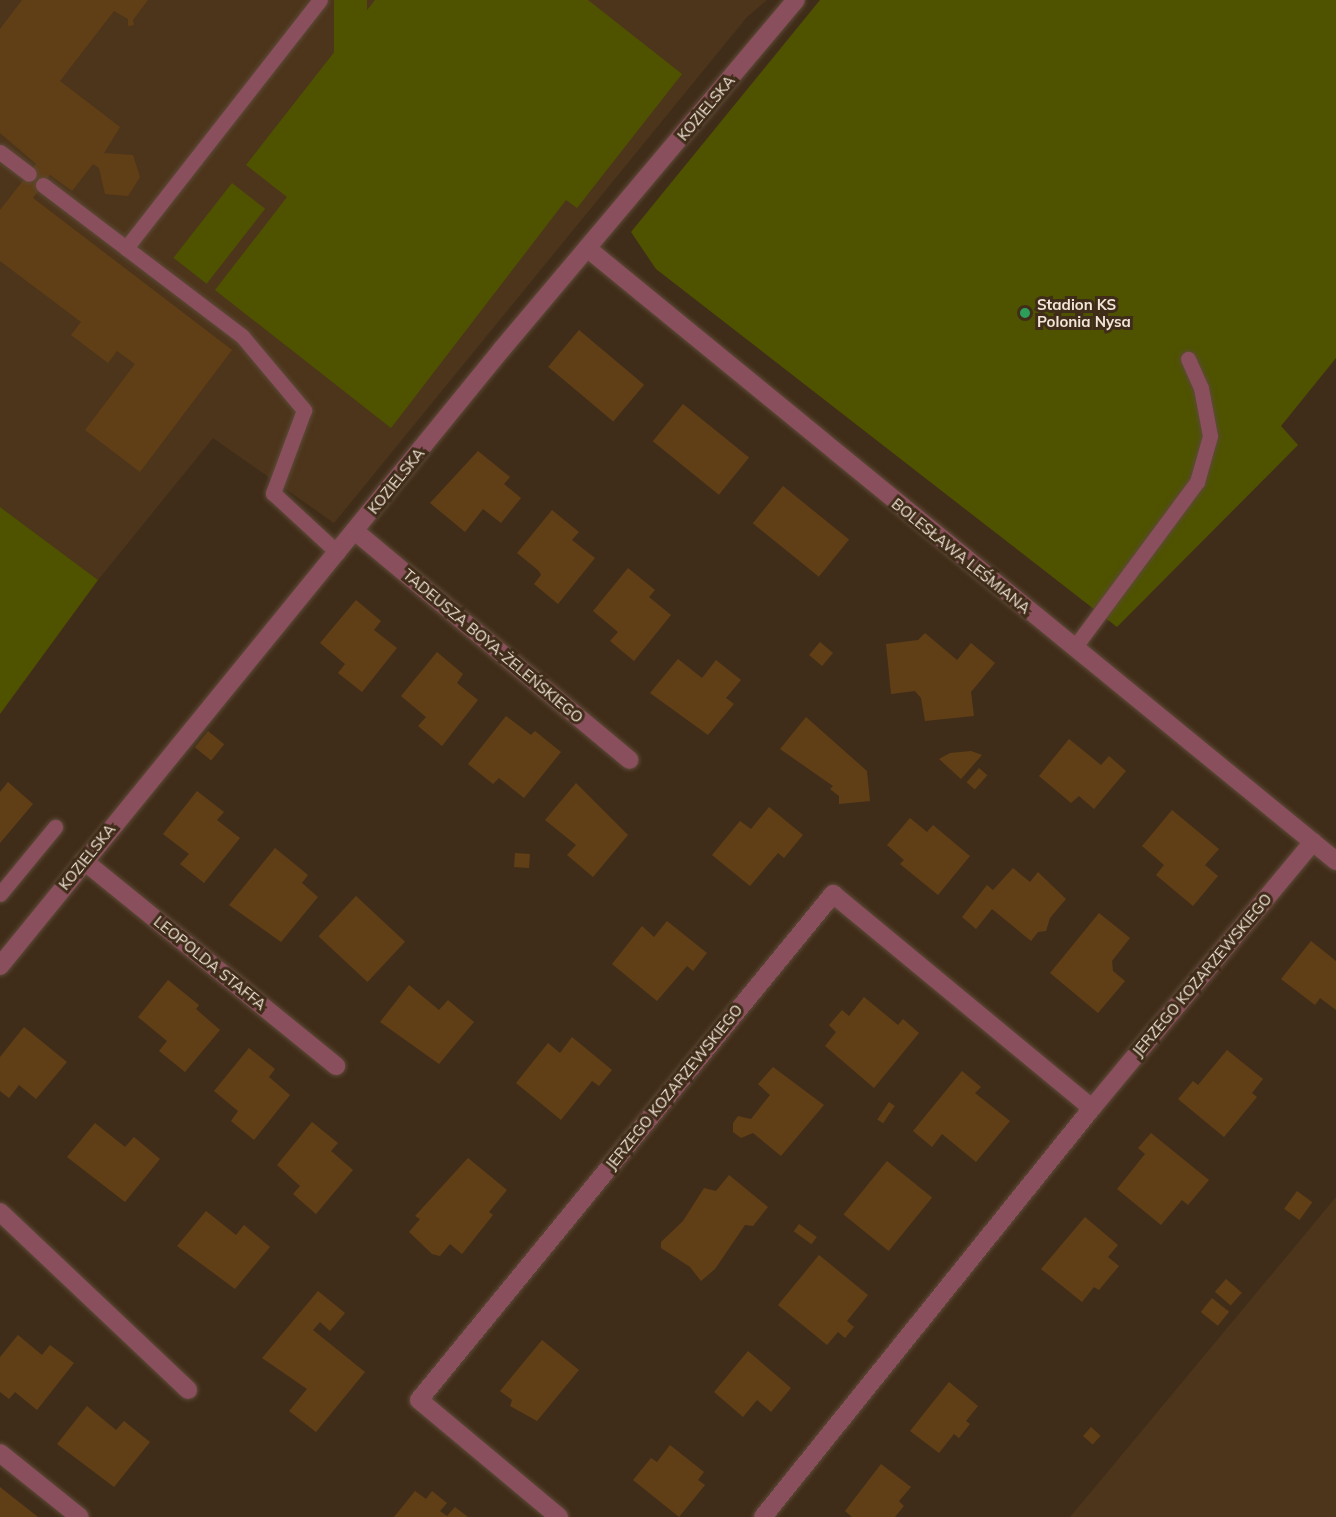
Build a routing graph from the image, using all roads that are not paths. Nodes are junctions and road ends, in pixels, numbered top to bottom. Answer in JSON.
{"nodes":[{"id":1,"x":320,"y":0,"type":"edge"},
{"id":2,"x":796,"y":0,"type":"edge"},
{"id":3,"x":0,"y":152,"type":"edge"},
{"id":4,"x":28,"y":174,"type":"dead end"},
{"id":5,"x":43,"y":185,"type":"dead end"},
{"id":6,"x":126,"y":248,"type":"junction"},
{"id":7,"x":587,"y":248,"type":"junction"},
{"id":8,"x":1188,"y":359,"type":"dead end"},
{"id":9,"x":356,"y":532,"type":"junction"},
{"id":10,"x":338,"y":553,"type":"junction"},
{"id":11,"x":1074,"y":648,"type":"junction"},
{"id":12,"x":630,"y":760,"type":"dead end"},
{"id":13,"x":56,"y":826,"type":"dead end"},
{"id":14,"x":1313,"y":842,"type":"junction"},
{"id":15,"x":84,"y":861,"type":"junction"},
{"id":16,"x":1336,"y":861,"type":"edge"},
{"id":17,"x":0,"y":894,"type":"edge"},
{"id":18,"x":0,"y":966,"type":"edge"},
{"id":19,"x":336,"y":1066,"type":"dead end"},
{"id":20,"x":1092,"y":1108,"type":"junction"},
{"id":21,"x":0,"y":1212,"type":"edge"},
{"id":22,"x":188,"y":1390,"type":"dead end"},
{"id":23,"x":0,"y":1453,"type":"edge"},
{"id":24,"x":80,"y":1517,"type":"edge"},
{"id":25,"x":559,"y":1517,"type":"edge"},
{"id":26,"x":763,"y":1517,"type":"edge"}],
"edges":[{"from":1,"to":6,"type":"lane"},
{"from":2,"to":7,"type":"street","name":"KOZIELSKA"},
{"from":3,"to":4,"type":"lane"},
{"from":5,"to":6,"type":"lane"},
{"from":6,"to":10,"type":"lane"},
{"from":7,"to":9,"type":"street","name":"KOZIELSKA"},
{"from":7,"to":11,"type":"street","name":"BOLESŁAWA LEŚMIANA"},
{"from":8,"to":11,"type":"lane"},
{"from":9,"to":10,"type":"street","name":"KOZIELSKA"},
{"from":9,"to":12,"type":"street","name":"TADEUSZA BOYA-ŻELEŃSKIEGO"},
{"from":10,"to":15,"type":"street","name":"KOZIELSKA"},
{"from":11,"to":14,"type":"street","name":"BOLESŁAWA LEŚMIANA"},
{"from":13,"to":17,"type":"lane"},
{"from":14,"to":16,"type":"street","name":"BOLESŁAWA LEŚMIANA"},
{"from":14,"to":20,"type":"street","name":"JERZEGO KOZARZEWSKIEGO"},
{"from":15,"to":18,"type":"street","name":"KOZIELSKA"},
{"from":15,"to":19,"type":"street","name":"LEOPOLDA STAFFA"},
{"from":20,"to":25,"type":"street","name":"JERZEGO KOZARZEWSKIEGO"},
{"from":20,"to":26,"type":"street","name":"JERZEGO KOZARZEWSKIEGO"},
{"from":21,"to":22,"type":"street"},
{"from":23,"to":24,"type":"street"}]}
